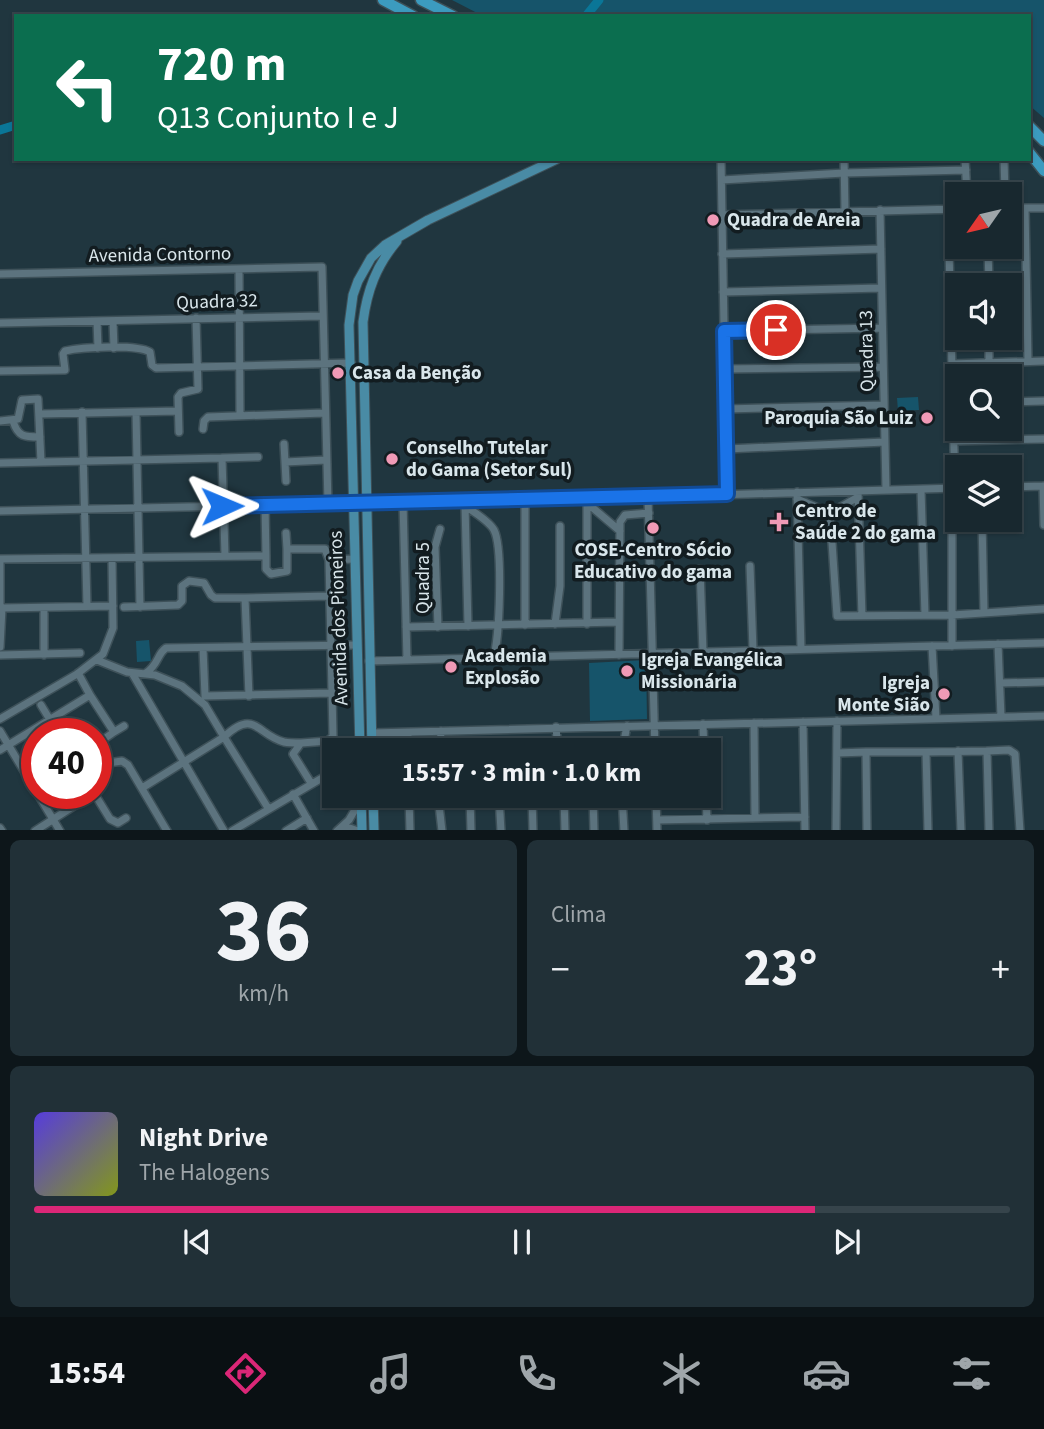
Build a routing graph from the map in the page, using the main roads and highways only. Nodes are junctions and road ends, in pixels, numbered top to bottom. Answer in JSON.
{"nodes":[{"id":1,"x":383,"y":0,"type":"edge"},
{"id":2,"x":421,"y":0,"type":"edge"},
{"id":3,"x":409,"y":14,"type":"edge"},
{"id":4,"x":449,"y":14,"type":"edge"},
{"id":5,"x":1031,"y":128,"type":"edge"},
{"id":6,"x":1044,"y":141,"type":"edge"},
{"id":7,"x":1031,"y":155,"type":"edge"},
{"id":8,"x":553,"y":161,"type":"edge"},
{"id":9,"x":1044,"y":172,"type":"edge"},
{"id":10,"x":403,"y":235,"type":"junction"},
{"id":11,"x":353,"y":295,"type":"junction"},
{"id":12,"x":366,"y":296,"type":"junction"},
{"id":13,"x":351,"y":431,"type":"junction"},
{"id":14,"x":365,"y":431,"type":"junction"},
{"id":15,"x":367,"y":587,"type":"junction"},
{"id":16,"x":356,"y":593,"type":"junction"},
{"id":17,"x":368,"y":598,"type":"junction"},
{"id":18,"x":360,"y":738,"type":"edge"},
{"id":19,"x":372,"y":738,"type":"edge"},
{"id":20,"x":361,"y":808,"type":"edge"},
{"id":21,"x":373,"y":808,"type":"edge"},
{"id":22,"x":360,"y":830,"type":"edge"},
{"id":23,"x":374,"y":830,"type":"edge"}],
"edges":[{"from":1,"to":3,"type":"highway"},
{"from":2,"to":4,"type":"highway"},
{"from":5,"to":6,"type":"highway"},
{"from":7,"to":9,"type":"highway"},
{"from":8,"to":10,"type":"main road"},
{"from":10,"to":11,"type":"main road","name":"Avenida dos Pioneiros"},
{"from":10,"to":12,"type":"main road","name":"Avenida dos Pioneiros"},
{"from":11,"to":12,"type":"main road"},
{"from":11,"to":13,"type":"main road","name":"Avenida dos Pioneiros"},
{"from":12,"to":14,"type":"main road","name":"Avenida dos Pioneiros"},
{"from":13,"to":14,"type":"main road"},
{"from":13,"to":16,"type":"main road","name":"Avenida dos Pioneiros"},
{"from":14,"to":15,"type":"main road","name":"Avenida dos Pioneiros"},
{"from":15,"to":16,"type":"main road"},
{"from":15,"to":17,"type":"main road","name":"Avenida dos Pioneiros"},
{"from":16,"to":17,"type":"main road"},
{"from":16,"to":18,"type":"main road","name":"Avenida dos Pioneiros"},
{"from":17,"to":19,"type":"main road","name":"Avenida dos Pioneiros"},
{"from":20,"to":22,"type":"main road"},
{"from":21,"to":23,"type":"main road"}]}
